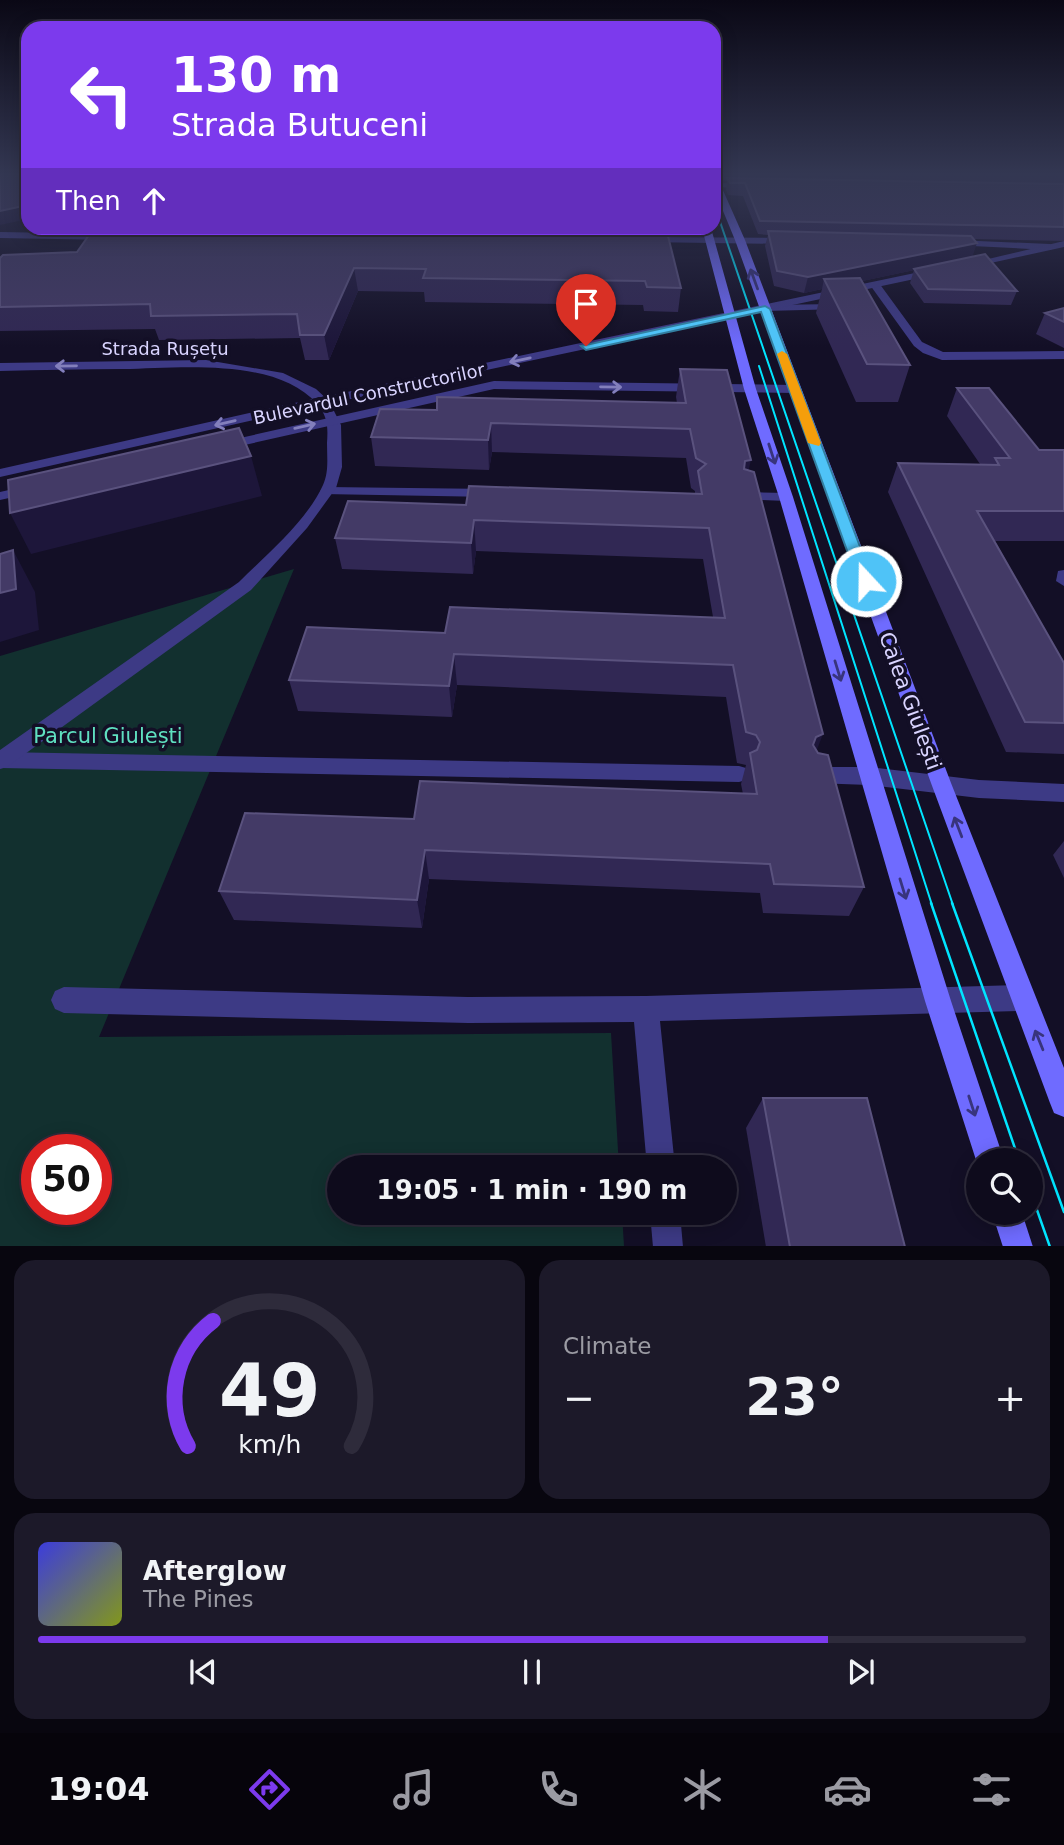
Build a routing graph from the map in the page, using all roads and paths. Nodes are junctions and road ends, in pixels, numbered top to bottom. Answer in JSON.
{"nodes":[{"id":1,"x":736,"y":230,"type":"edge"},
{"id":2,"x":21,"y":234,"type":"edge"},
{"id":3,"x":0,"y":235,"type":"edge"},
{"id":4,"x":708,"y":235,"type":"edge"},
{"id":5,"x":14,"y":236,"type":"junction"},
{"id":6,"x":122,"y":237,"type":"edge"},
{"id":7,"x":641,"y":240,"type":"edge"},
{"id":8,"x":710,"y":240,"type":"junction"},
{"id":9,"x":740,"y":240,"type":"junction"},
{"id":10,"x":802,"y":241,"type":"edge"},
{"id":11,"x":948,"y":243,"type":"edge"},
{"id":12,"x":1064,"y":244,"type":"edge"},
{"id":13,"x":1050,"y":247,"type":"junction"},
{"id":14,"x":953,"y":268,"type":"edge"},
{"id":15,"x":940,"y":271,"type":"edge"},
{"id":16,"x":875,"y":285,"type":"junction"},
{"id":17,"x":856,"y":307,"type":"edge"},
{"id":18,"x":765,"y":309,"type":"junction"},
{"id":19,"x":730,"y":316,"type":"junction"},
{"id":20,"x":1064,"y":355,"type":"edge"},
{"id":21,"x":0,"y":367,"type":"edge"},
{"id":22,"x":479,"y":369,"type":"junction"},
{"id":23,"x":494,"y":385,"type":"junction"},
{"id":24,"x":750,"y":389,"type":"junction"},
{"id":25,"x":794,"y":389,"type":"junction"},
{"id":26,"x":322,"y":401,"type":"junction"},
{"id":27,"x":334,"y":420,"type":"junction"},
{"id":28,"x":209,"y":449,"type":"edge"},
{"id":29,"x":0,"y":473,"type":"edge"},
{"id":30,"x":52,"y":484,"type":"edge"},
{"id":31,"x":327,"y":491,"type":"junction"},
{"id":32,"x":503,"y":493,"type":"edge"},
{"id":33,"x":0,"y":496,"type":"edge"},
{"id":34,"x":746,"y":496,"type":"edge"},
{"id":35,"x":786,"y":497,"type":"junction"},
{"id":36,"x":1064,"y":575,"type":"edge"},
{"id":37,"x":1064,"y":581,"type":"edge"},
{"id":38,"x":1,"y":760,"type":"edge"},
{"id":39,"x":739,"y":774,"type":"dead end"},
{"id":40,"x":814,"y":775,"type":"edge"},
{"id":41,"x":869,"y":776,"type":"junction"},
{"id":42,"x":941,"y":783,"type":"junction"},
{"id":43,"x":1064,"y":793,"type":"edge"},
{"id":44,"x":1022,"y":998,"type":"junction"},
{"id":45,"x":64,"y":1000,"type":"dead end"},
{"id":46,"x":938,"y":1001,"type":"junction"},
{"id":47,"x":646,"y":1009,"type":"junction"},
{"id":48,"x":1064,"y":1103,"type":"edge"},
{"id":49,"x":986,"y":1148,"type":"edge"},
{"id":50,"x":660,"y":1155,"type":"edge"},
{"id":51,"x":666,"y":1225,"type":"edge"},
{"id":52,"x":1011,"y":1225,"type":"edge"},
{"id":53,"x":668,"y":1246,"type":"edge"},
{"id":54,"x":1018,"y":1246,"type":"edge"}],
"edges":[{"from":1,"to":9,"type":"main road","name":"Calea Giulești"},
{"from":2,"to":5,"type":"street"},
{"from":3,"to":5,"type":"street"},
{"from":4,"to":8,"type":"main road"},
{"from":5,"to":6,"type":"street"},
{"from":7,"to":8,"type":"street"},
{"from":8,"to":9,"type":"street"},
{"from":8,"to":19,"type":"main road"},
{"from":9,"to":10,"type":"street"},
{"from":18,"to":9,"type":"main road","name":"Calea Giulești","one_way":true},
{"from":11,"to":13,"type":"street"},
{"from":12,"to":13,"type":"street"},
{"from":13,"to":14,"type":"street"},
{"from":15,"to":16,"type":"street"},
{"from":16,"to":18,"type":"street"},
{"from":16,"to":20,"type":"street"},
{"from":17,"to":18,"type":"street"},
{"from":18,"to":19,"type":"street","name":"Bulevardul Constructorilor"},
{"from":18,"to":25,"type":"main road","name":"Calea Giulești"},
{"from":19,"to":22,"type":"street","name":"Bulevardul Constructorilor","one_way":true},
{"from":19,"to":24,"type":"main road"},
{"from":26,"to":21,"type":"street","name":"Strada Rușețu","one_way":true},
{"from":22,"to":23,"type":"street"},
{"from":22,"to":26,"type":"street","name":"Bulevardul Constructorilor"},
{"from":23,"to":24,"type":"street","name":"Bulevardul Constructorilor","one_way":true},
{"from":23,"to":27,"type":"street","name":"Bulevardul Constructorilor"},
{"from":24,"to":25,"type":"street","name":"Bulevardul Constructorilor"},
{"from":24,"to":35,"type":"main road","one_way":true},
{"from":25,"to":42,"type":"main road","name":"Calea Giulești"},
{"from":26,"to":27,"type":"street"},
{"from":26,"to":29,"type":"street","name":"Bulevardul Constructorilor","one_way":true},
{"from":28,"to":27,"type":"street","name":"Bulevardul Constructorilor","one_way":true},
{"from":27,"to":31,"type":"street"},
{"from":30,"to":33,"type":"street"},
{"from":31,"to":32,"type":"street"},
{"from":31,"to":38,"type":"street"},
{"from":34,"to":35,"type":"street"},
{"from":35,"to":41,"type":"main road","one_way":true},
{"from":36,"to":37,"type":"street"},
{"from":38,"to":39,"type":"street"},
{"from":40,"to":41,"type":"street"},
{"from":41,"to":42,"type":"street"},
{"from":41,"to":46,"type":"main road","one_way":true},
{"from":42,"to":43,"type":"street"},
{"from":44,"to":42,"type":"main road","name":"Calea Giulești","one_way":true},
{"from":44,"to":46,"type":"street"},
{"from":48,"to":44,"type":"main road","name":"Calea Giulești","one_way":true},
{"from":45,"to":47,"type":"street"},
{"from":46,"to":47,"type":"street"},
{"from":46,"to":49,"type":"main road","one_way":true},
{"from":47,"to":50,"type":"street"},
{"from":51,"to":53,"type":"street"},
{"from":52,"to":54,"type":"main road"}]}
